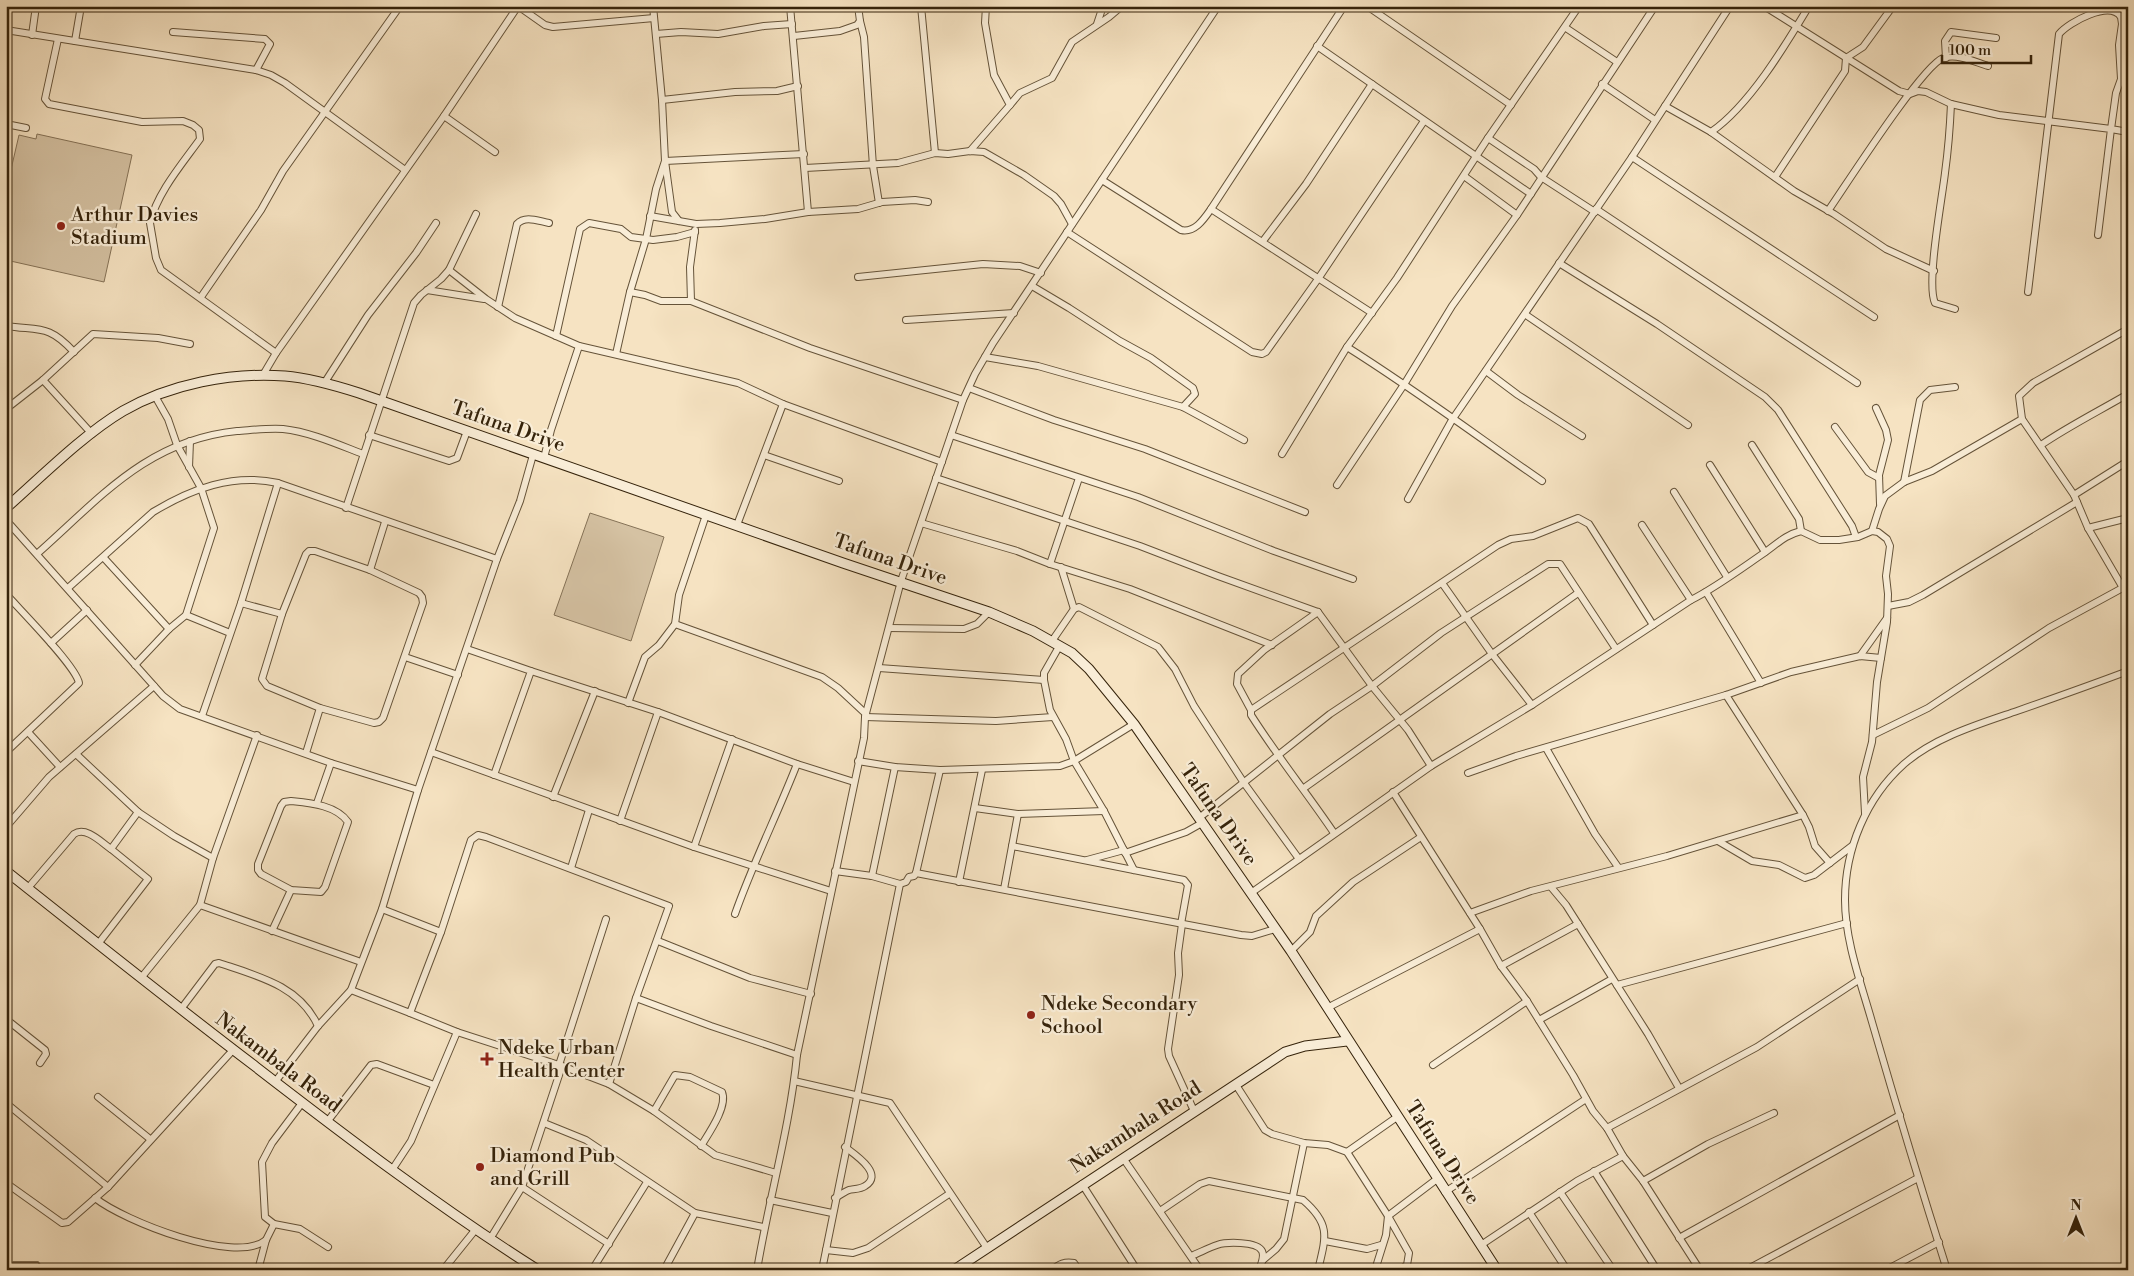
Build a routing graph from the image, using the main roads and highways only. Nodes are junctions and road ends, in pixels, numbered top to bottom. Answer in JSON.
{"nodes":[{"id":1,"x":6,"y":508,"type":"edge"},
{"id":2,"x":6,"y":871,"type":"edge"},
{"id":3,"x":1347,"y":1040,"type":"junction"},
{"id":4,"x":538,"y":1270,"type":"edge"},
{"id":5,"x":954,"y":1270,"type":"edge"},
{"id":6,"x":1496,"y":1270,"type":"edge"}],
"edges":[{"from":1,"to":3,"type":"main road","name":"Tafuna Drive"},
{"from":2,"to":4,"type":"main road","name":"Nakambala Road"},
{"from":3,"to":5,"type":"main road","name":"Nakambala Road"},
{"from":3,"to":6,"type":"main road","name":"Tafuna Drive"}]}
